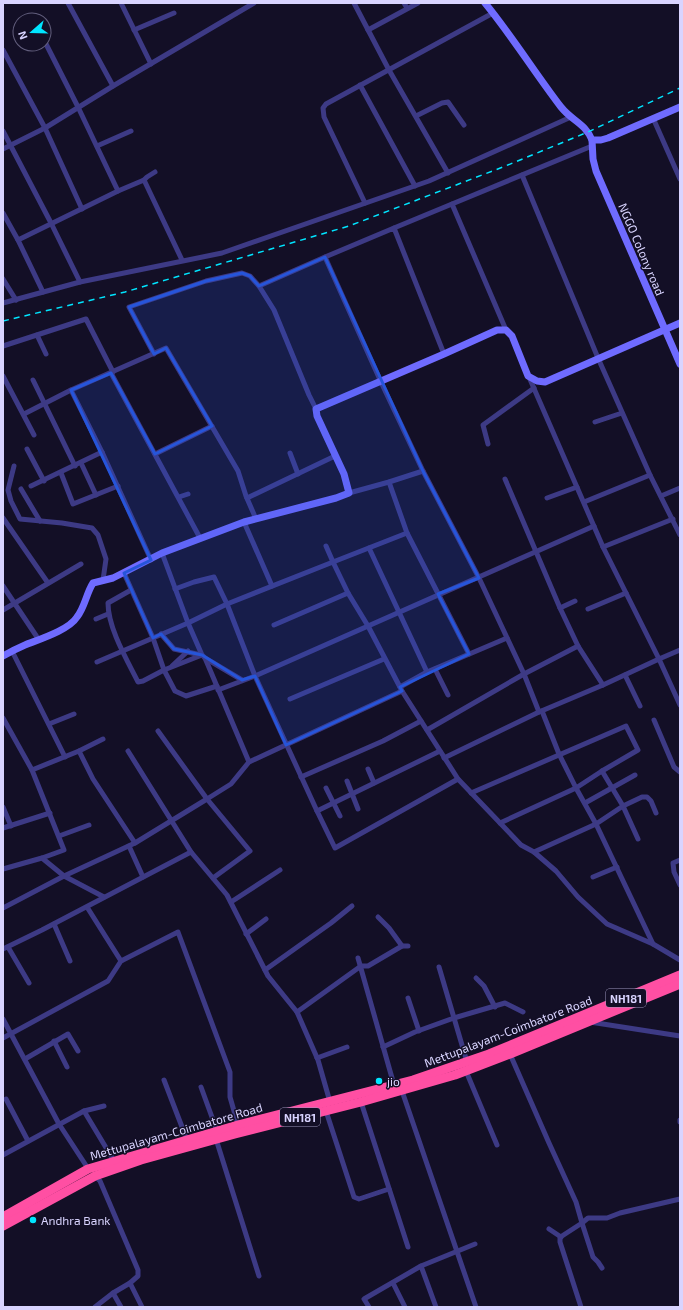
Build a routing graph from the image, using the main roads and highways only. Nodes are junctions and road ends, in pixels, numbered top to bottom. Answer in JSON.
{"nodes":[{"id":1,"x":680,"y":975,"type":"edge"},
{"id":2,"x":680,"y":984,"type":"edge"},
{"id":3,"x":657,"y":989,"type":"junction"},
{"id":4,"x":598,"y":1014,"type":"junction"},
{"id":5,"x":467,"y":1066,"type":"junction"},
{"id":6,"x":398,"y":1088,"type":"junction"},
{"id":7,"x":216,"y":1135,"type":"junction"},
{"id":8,"x":91,"y":1172,"type":"junction"},
{"id":9,"x":3,"y":1217,"type":"edge"},
{"id":10,"x":3,"y":1226,"type":"edge"}],
"edges":[{"from":1,"to":3,"type":"highway","number":"NH181"},
{"from":2,"to":3,"type":"highway","number":"NH181"},
{"from":3,"to":4,"type":"highway","number":"NH181"},
{"from":4,"to":5,"type":"highway","name":"Mettupalayam-Coimbatore Road","number":"NH181"},
{"from":4,"to":5,"type":"highway","number":"NH181"},
{"from":5,"to":6,"type":"highway","name":"Mettupalayam-Coimbatore Road","number":"NH181"},
{"from":6,"to":7,"type":"highway","number":"NH181"},
{"from":6,"to":7,"type":"highway","name":"Mettupalayam-Coimbatore Road","number":"NH181"},
{"from":7,"to":8,"type":"highway","number":"NH181"},
{"from":7,"to":8,"type":"highway","name":"Mettupalayam-Coimbatore Road","number":"NH181"},
{"from":8,"to":9,"type":"highway","name":"Mettupalayam-Coimbatore Road","number":"NH181"},
{"from":8,"to":10,"type":"highway","number":"NH181"}]}
